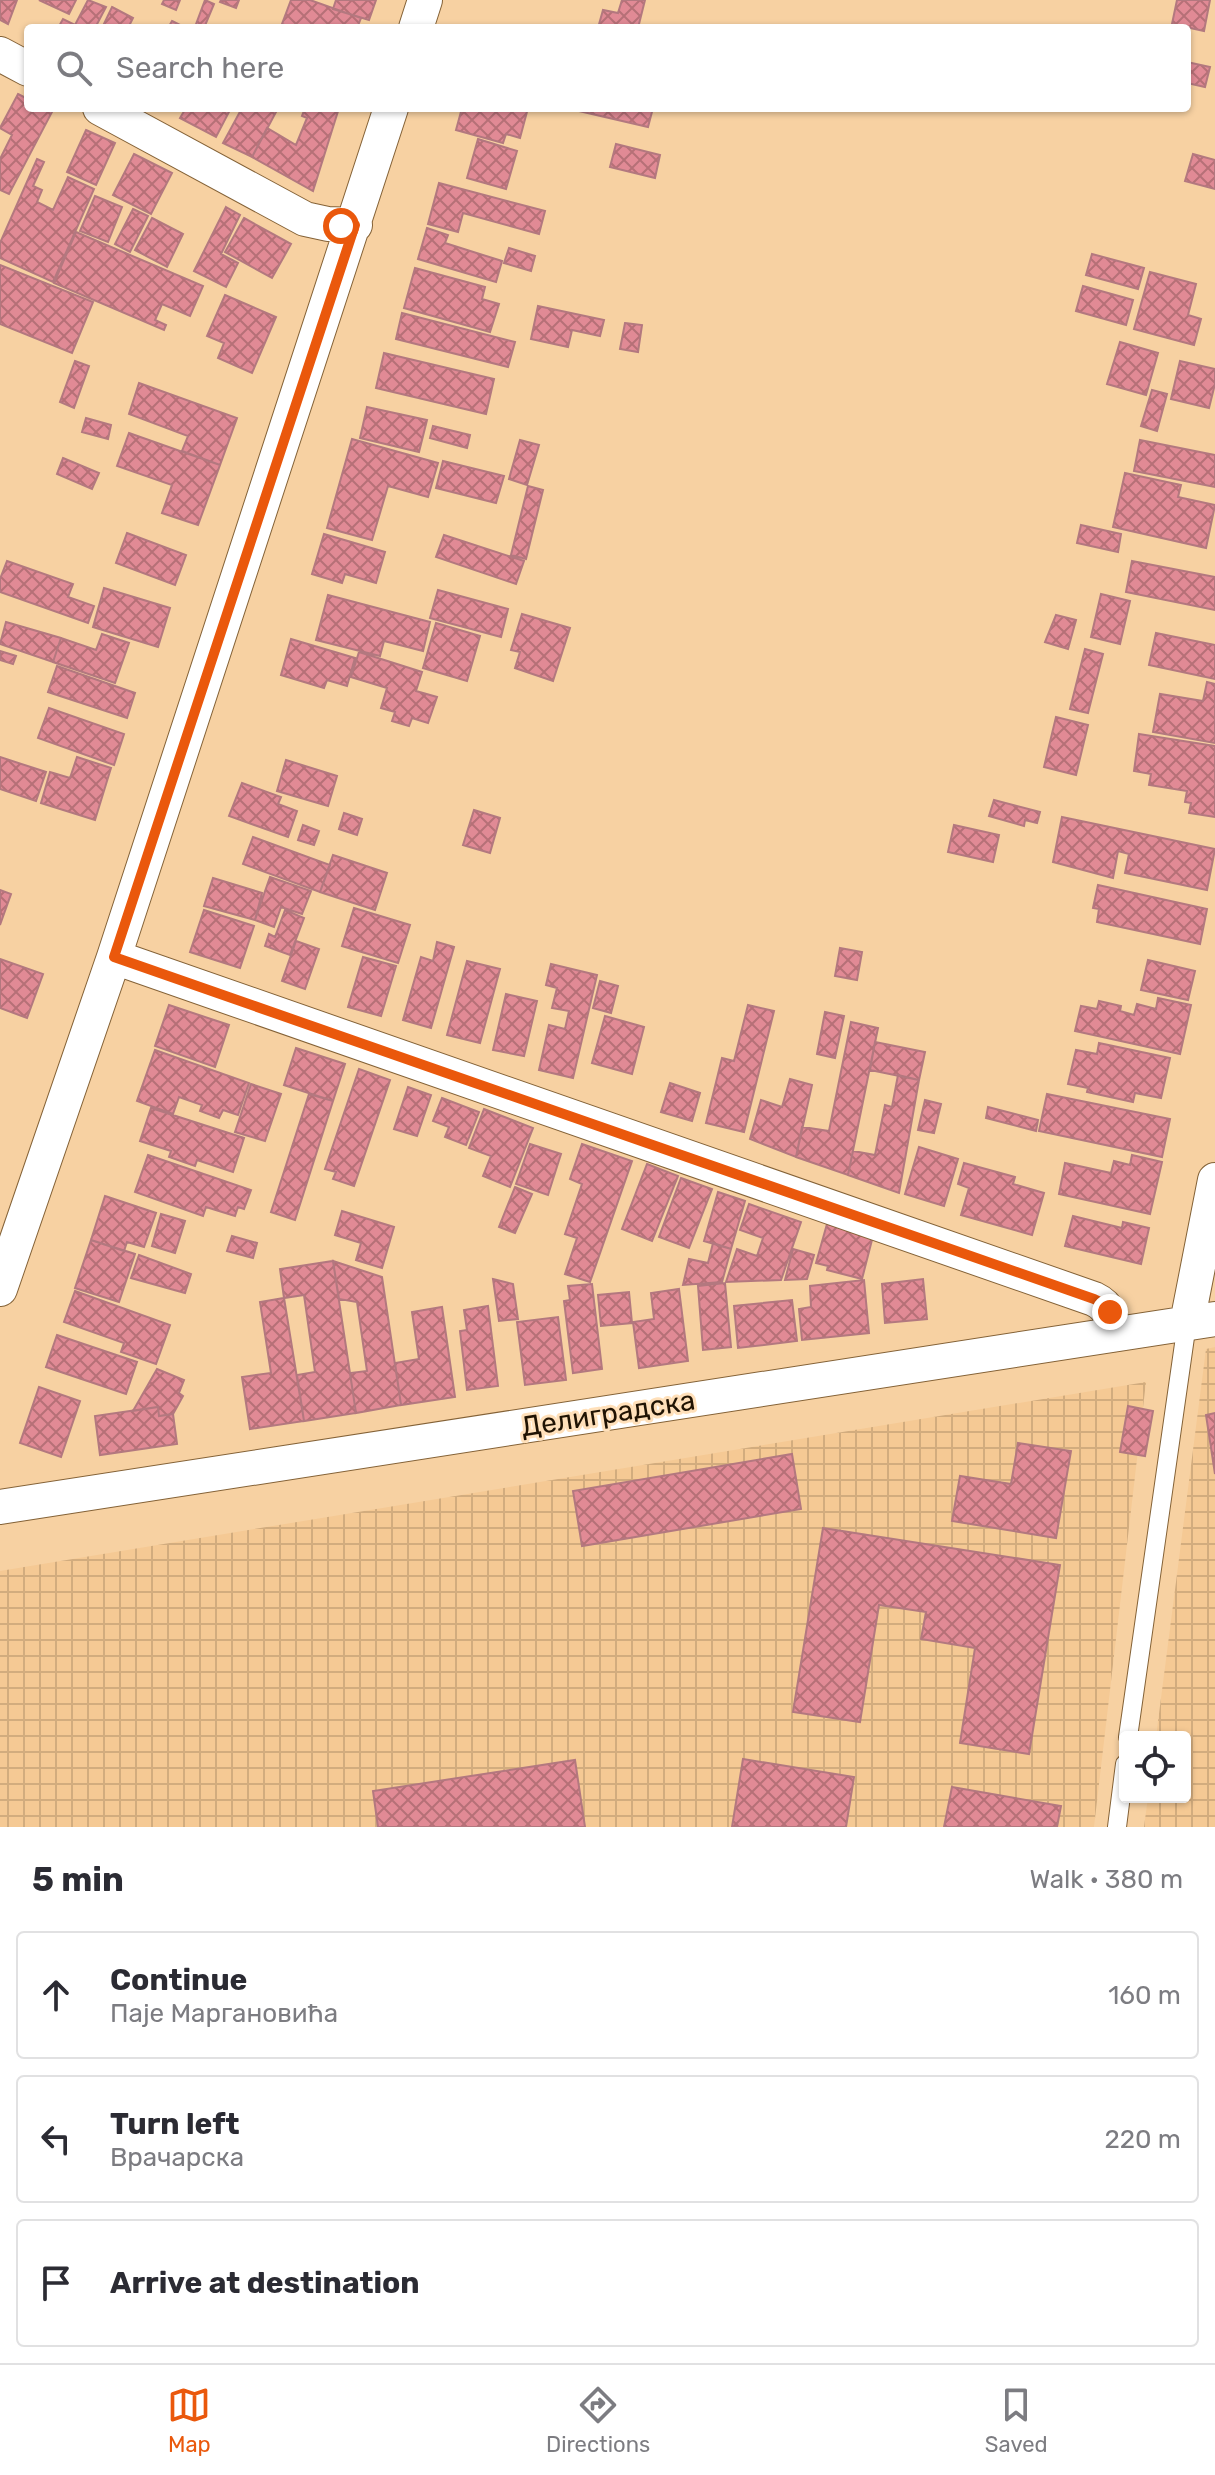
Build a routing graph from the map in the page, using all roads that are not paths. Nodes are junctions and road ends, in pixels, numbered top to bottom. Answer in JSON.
{"nodes":[{"id":1,"x":425,"y":0,"type":"edge"},
{"id":2,"x":417,"y":24,"type":"edge"},
{"id":3,"x":0,"y":54,"type":"edge"},
{"id":4,"x":24,"y":67,"type":"edge"},
{"id":5,"x":107,"y":112,"type":"edge"},
{"id":6,"x":390,"y":112,"type":"edge"},
{"id":7,"x":355,"y":225,"type":"junction"},
{"id":8,"x":114,"y":957,"type":"junction"},
{"id":9,"x":1215,"y":1180,"type":"edge"},
{"id":10,"x":0,"y":1289,"type":"edge"},
{"id":11,"x":1201,"y":1321,"type":"edge"},
{"id":12,"x":1112,"y":1335,"type":"junction"},
{"id":13,"x":0,"y":1507,"type":"edge"},
{"id":14,"x":1129,"y":1731,"type":"edge"},
{"id":15,"x":1120,"y":1803,"type":"edge"},
{"id":16,"x":1117,"y":1827,"type":"edge"}],
"edges":[{"from":1,"to":2,"type":"street"},
{"from":3,"to":4,"type":"street"},
{"from":5,"to":7,"type":"street"},
{"from":6,"to":7,"type":"street"},
{"from":7,"to":8,"type":"street"},
{"from":8,"to":10,"type":"street"},
{"from":8,"to":12,"type":"street"},
{"from":9,"to":11,"type":"street"},
{"from":11,"to":12,"type":"street","name":"Делиградска"},
{"from":11,"to":14,"type":"lane"},
{"from":12,"to":13,"type":"street","name":"Делиградска"},
{"from":15,"to":16,"type":"lane"}]}
